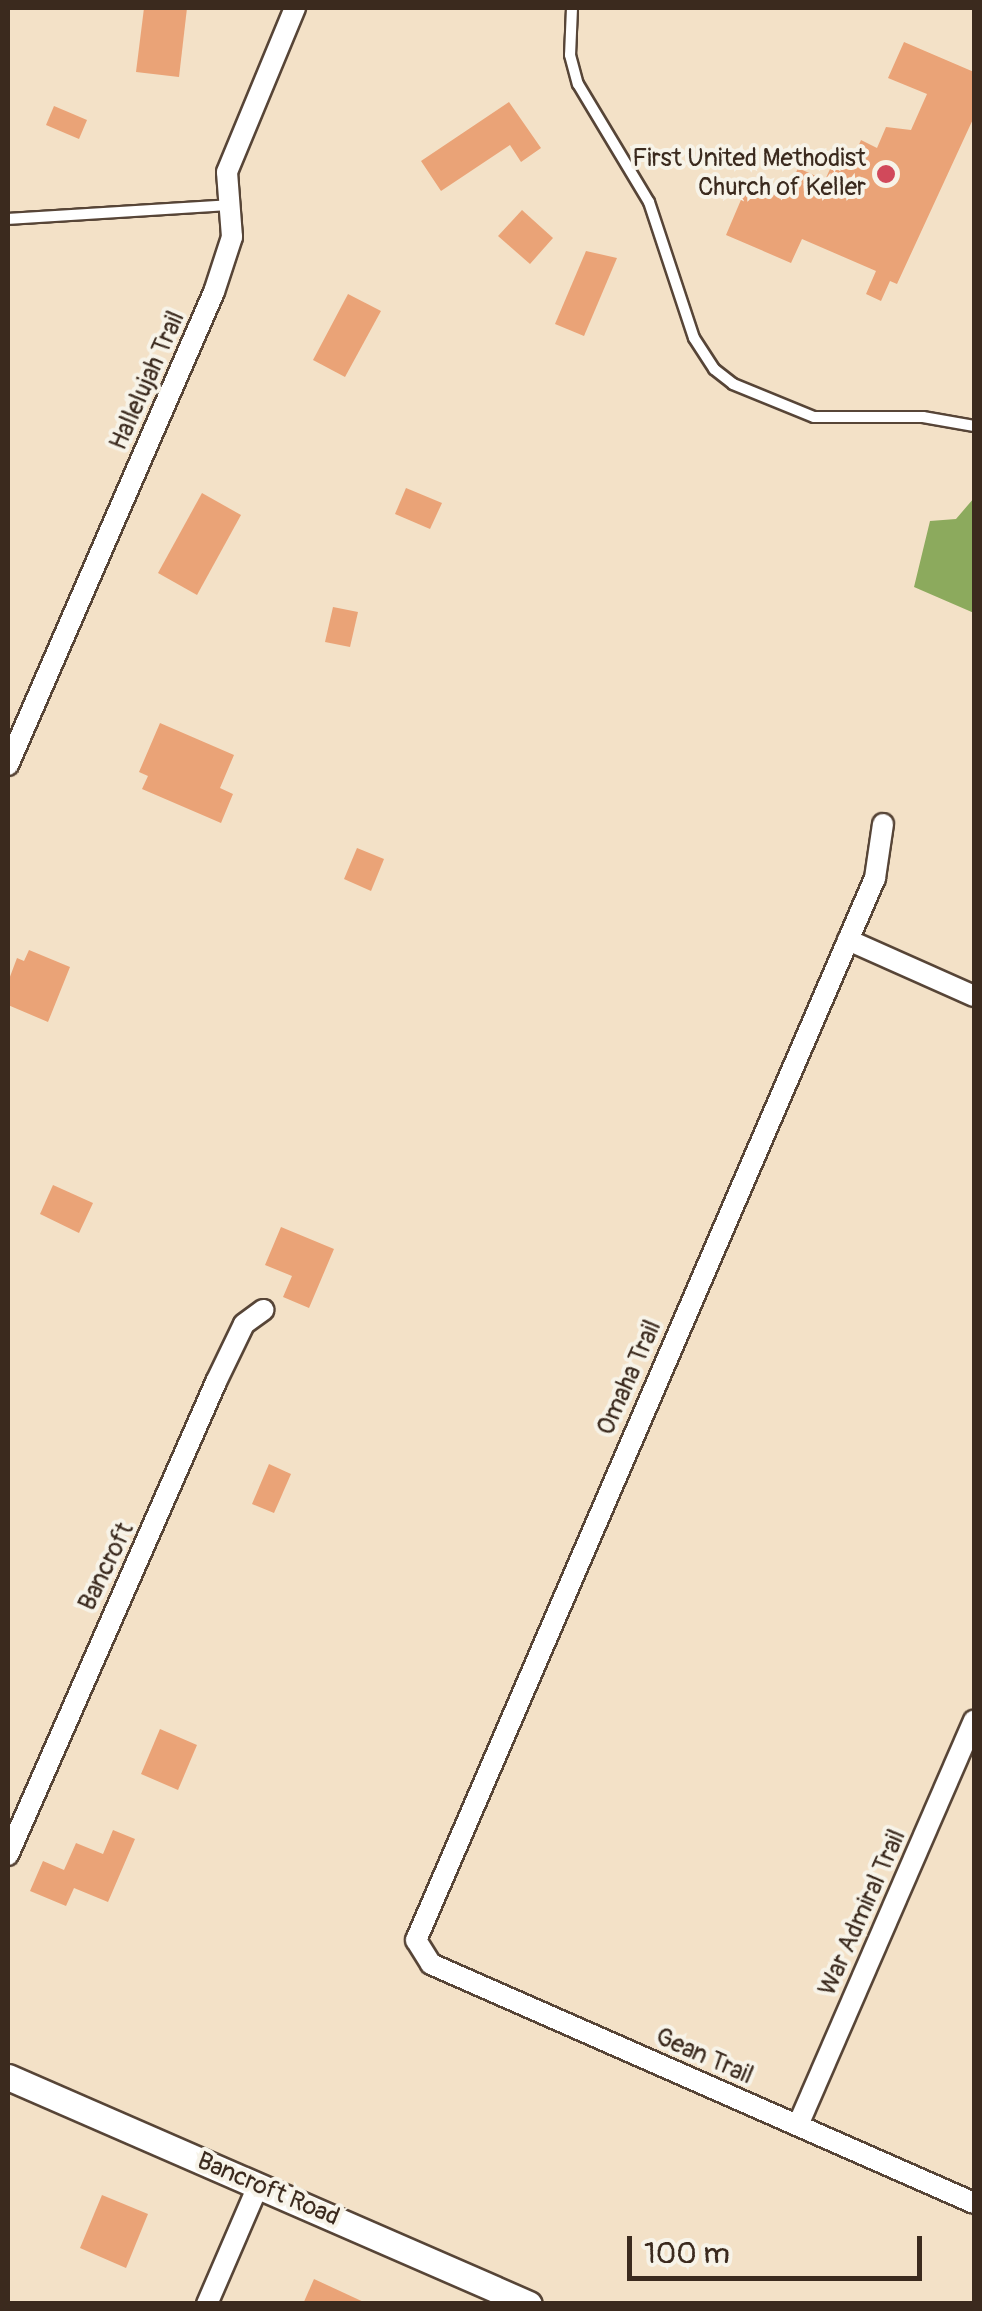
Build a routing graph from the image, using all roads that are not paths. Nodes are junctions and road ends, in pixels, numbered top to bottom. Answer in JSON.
{"nodes":[{"id":1,"x":295,"y":8,"type":"edge"},
{"id":2,"x":572,"y":8,"type":"edge"},
{"id":3,"x":228,"y":206,"type":"junction"},
{"id":4,"x":8,"y":219,"type":"edge"},
{"id":5,"x":974,"y":426,"type":"edge"},
{"id":6,"x":8,"y":766,"type":"edge"},
{"id":7,"x":883,"y":824,"type":"dead end"},
{"id":8,"x":848,"y":940,"type":"junction"},
{"id":9,"x":974,"y":996,"type":"edge"},
{"id":10,"x":263,"y":1310,"type":"dead end"},
{"id":11,"x":974,"y":1721,"type":"edge"},
{"id":12,"x":8,"y":1855,"type":"edge"},
{"id":13,"x":419,"y":1950,"type":"joint"},
{"id":14,"x":8,"y":2077,"type":"edge"},
{"id":15,"x":798,"y":2125,"type":"junction"},
{"id":16,"x":258,"y":2186,"type":"junction"},
{"id":17,"x":974,"y":2203,"type":"edge"},
{"id":18,"x":207,"y":2304,"type":"edge"},
{"id":19,"x":529,"y":2304,"type":"edge"}],
"edges":[{"from":1,"to":3,"type":"street","name":"Hallelujah Trail"},
{"from":2,"to":5,"type":"lane"},
{"from":3,"to":4,"type":"lane"},
{"from":3,"to":6,"type":"street","name":"Hallelujah Trail"},
{"from":7,"to":8,"type":"street","name":"Omaha Trail"},
{"from":8,"to":9,"type":"street"},
{"from":8,"to":13,"type":"street","name":"Omaha Trail"},
{"from":10,"to":12,"type":"street","name":"Bancroft"},
{"from":11,"to":15,"type":"street","name":"War Admiral Trail"},
{"from":13,"to":15,"type":"street","name":"Gean Trail"},
{"from":14,"to":16,"type":"street","name":"Bancroft Road"},
{"from":15,"to":17,"type":"street","name":"Gean Trail"},
{"from":16,"to":18,"type":"street"},
{"from":16,"to":19,"type":"street","name":"Bancroft Road"}]}
